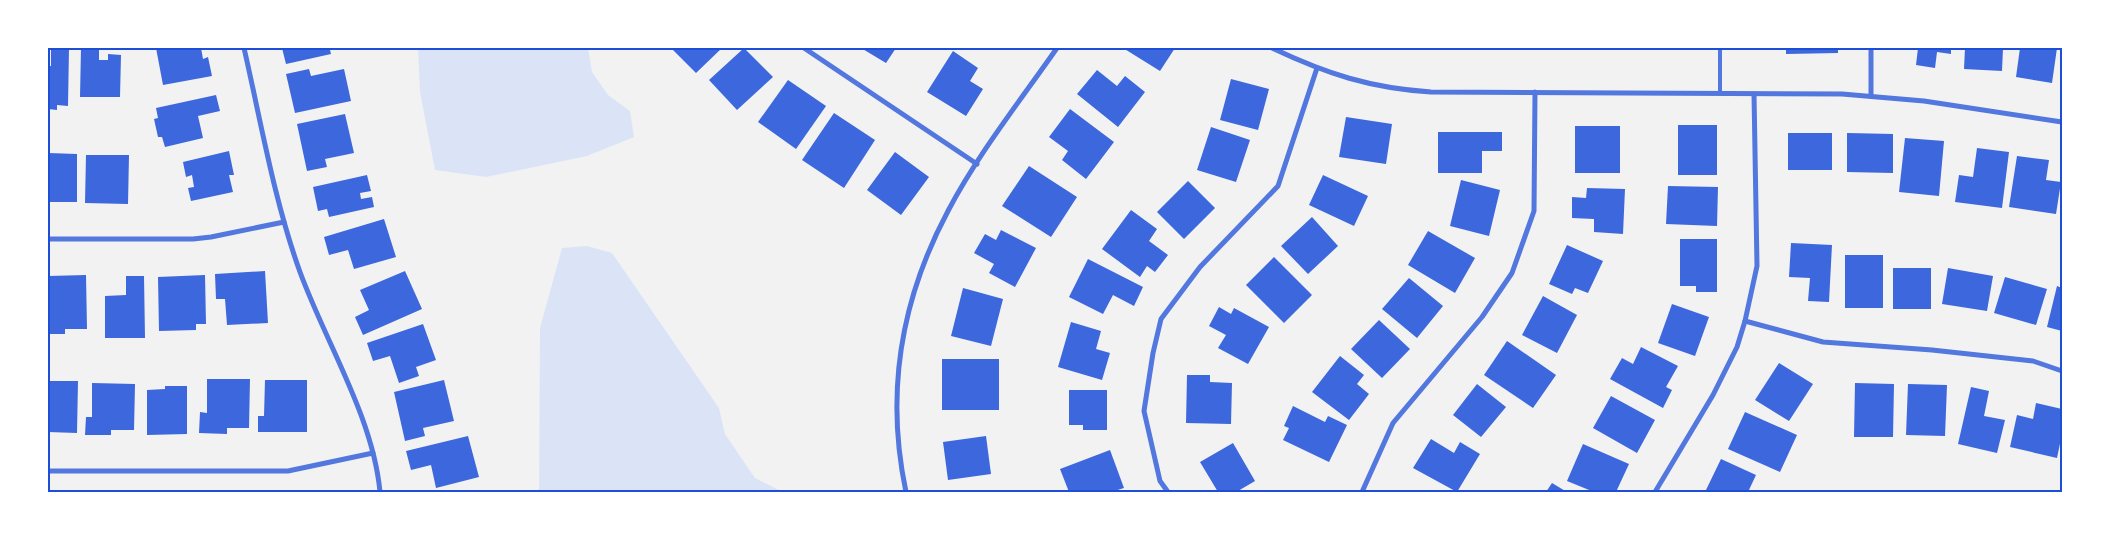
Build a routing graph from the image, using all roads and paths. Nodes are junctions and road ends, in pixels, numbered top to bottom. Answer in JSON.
{"nodes":[{"id":1,"x":244,"y":48,"type":"edge"},
{"id":2,"x":804,"y":48,"type":"edge"},
{"id":3,"x":1057,"y":48,"type":"edge"},
{"id":4,"x":1272,"y":48,"type":"edge"},
{"id":5,"x":1720,"y":48,"type":"edge"},
{"id":6,"x":1870,"y":48,"type":"edge"},
{"id":7,"x":1317,"y":68,"type":"junction"},
{"id":8,"x":1535,"y":92,"type":"junction"},
{"id":9,"x":1720,"y":92,"type":"junction"},
{"id":10,"x":1754,"y":94,"type":"junction"},
{"id":11,"x":1871,"y":96,"type":"junction"},
{"id":12,"x":2062,"y":122,"type":"edge"},
{"id":13,"x":977,"y":164,"type":"junction"},
{"id":14,"x":284,"y":222,"type":"junction"},
{"id":15,"x":48,"y":239,"type":"edge"},
{"id":16,"x":1745,"y":321,"type":"junction"},
{"id":17,"x":2062,"y":371,"type":"edge"},
{"id":18,"x":374,"y":453,"type":"junction"},
{"id":19,"x":48,"y":471,"type":"edge"},
{"id":20,"x":380,"y":492,"type":"edge"},
{"id":21,"x":906,"y":492,"type":"edge"},
{"id":22,"x":1168,"y":492,"type":"edge"},
{"id":23,"x":1362,"y":492,"type":"edge"},
{"id":24,"x":1655,"y":492,"type":"edge"}],
"edges":[{"from":1,"to":14,"type":"street"},
{"from":2,"to":13,"type":"street"},
{"from":3,"to":13,"type":"street"},
{"from":4,"to":7,"type":"street"},
{"from":5,"to":9,"type":"lane"},
{"from":6,"to":11,"type":"street"},
{"from":7,"to":8,"type":"street"},
{"from":7,"to":22,"type":"street"},
{"from":8,"to":9,"type":"street"},
{"from":8,"to":23,"type":"street"},
{"from":9,"to":10,"type":"street"},
{"from":10,"to":11,"type":"street"},
{"from":10,"to":16,"type":"street"},
{"from":11,"to":12,"type":"street"},
{"from":13,"to":21,"type":"street"},
{"from":14,"to":15,"type":"street"},
{"from":14,"to":18,"type":"street"},
{"from":16,"to":17,"type":"street"},
{"from":16,"to":24,"type":"street"},
{"from":18,"to":19,"type":"street"},
{"from":18,"to":20,"type":"street"}]}
